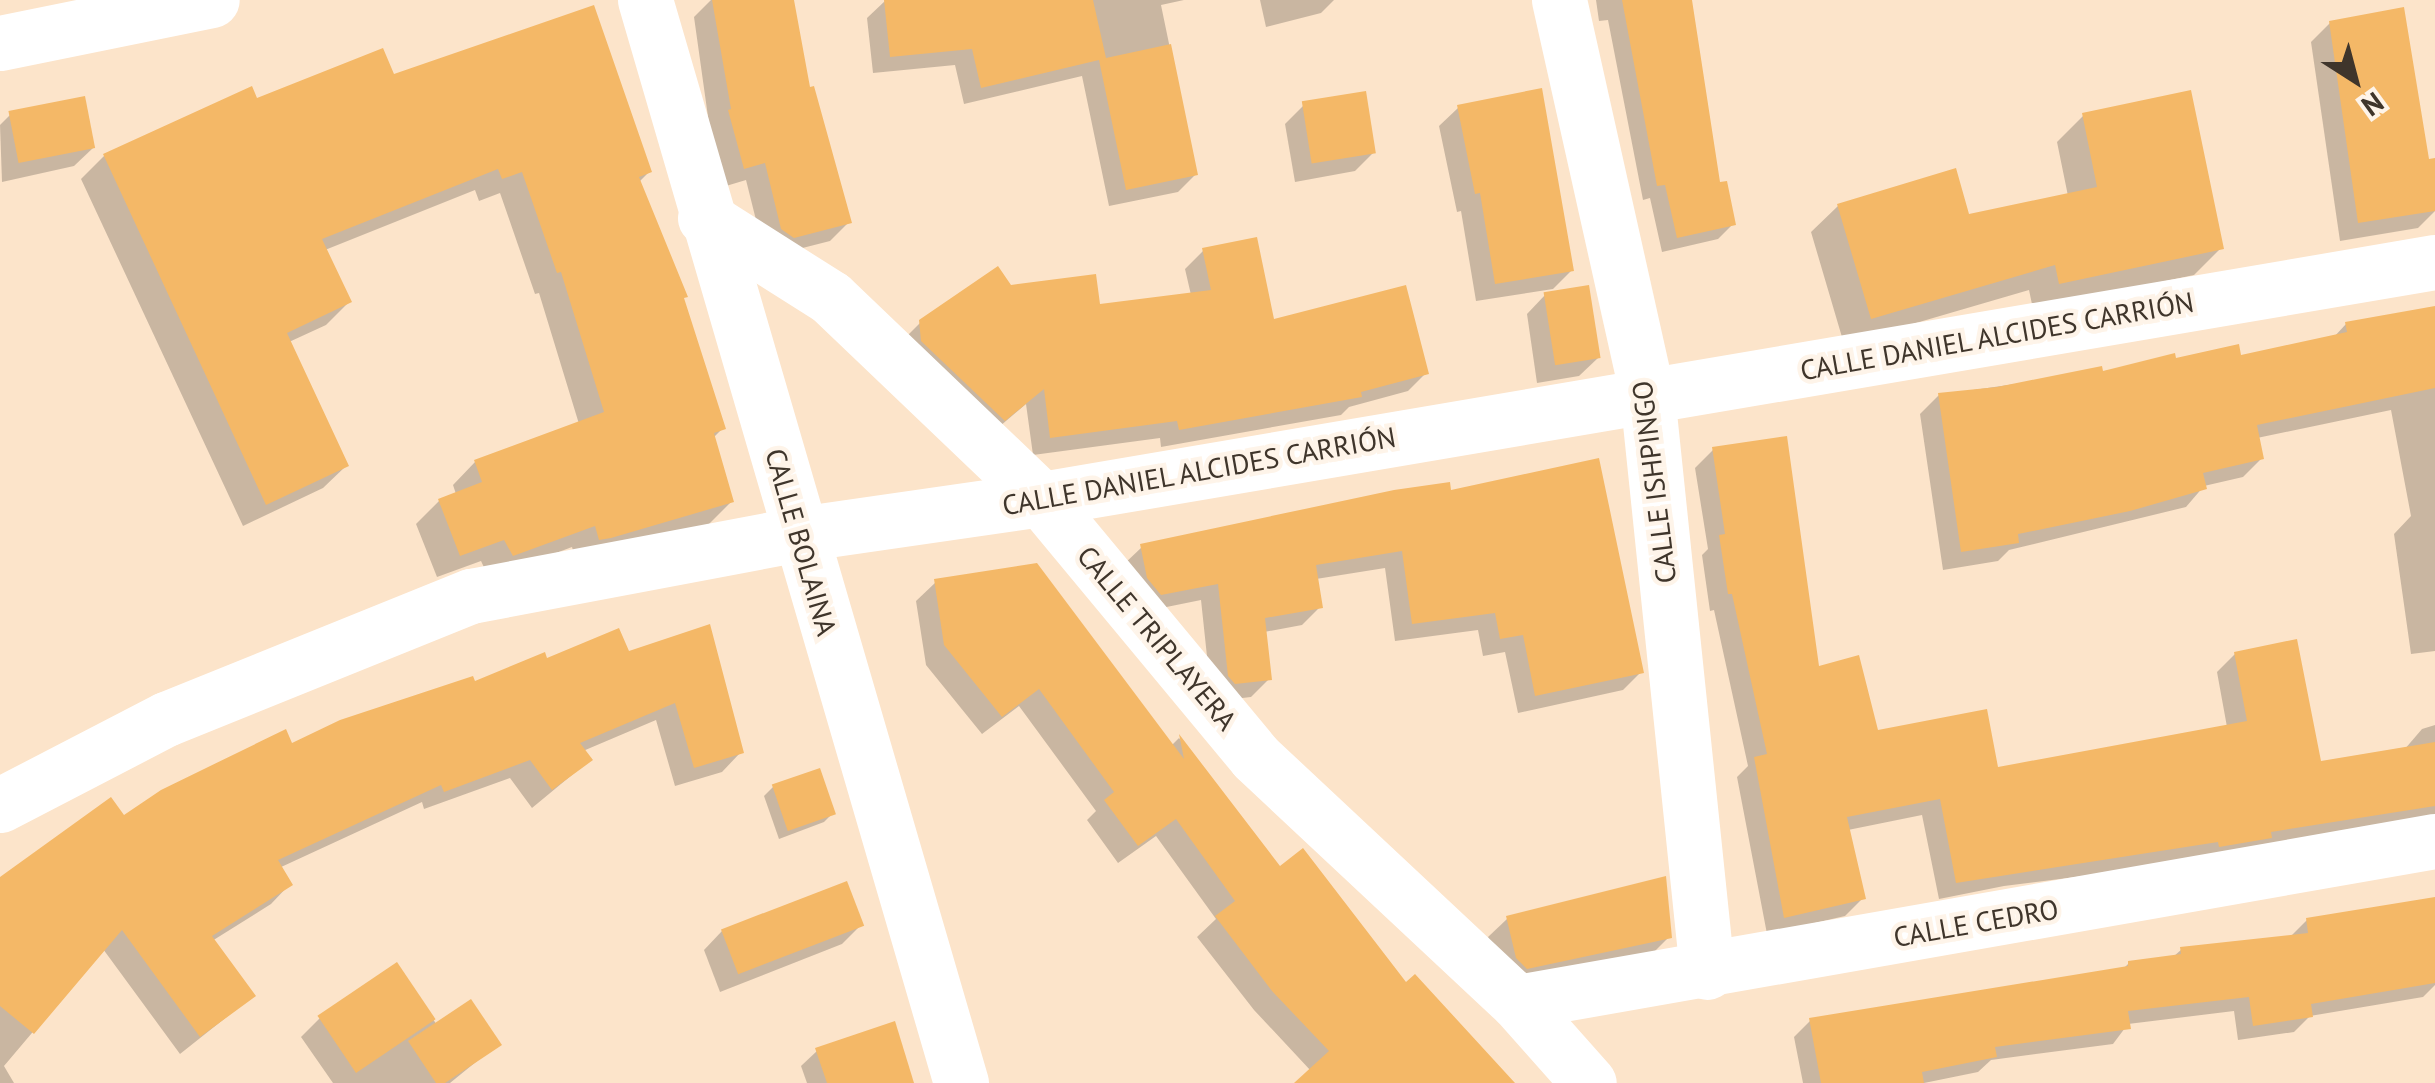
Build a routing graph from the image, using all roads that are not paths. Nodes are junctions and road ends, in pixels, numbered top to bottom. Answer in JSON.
{"nodes":[{"id":1,"x":212,"y":0,"type":"edge"},
{"id":2,"x":645,"y":0,"type":"edge"},
{"id":3,"x":1559,"y":0,"type":"edge"},
{"id":4,"x":0,"y":42,"type":"edge"},
{"id":5,"x":705,"y":218,"type":"junction"},
{"id":6,"x":2435,"y":262,"type":"edge"},
{"id":7,"x":1647,"y":394,"type":"junction"},
{"id":8,"x":1041,"y":498,"type":"junction"},
{"id":9,"x":799,"y":534,"type":"junction"},
{"id":10,"x":0,"y":804,"type":"edge"},
{"id":11,"x":2435,"y":841,"type":"edge"},
{"id":12,"x":1707,"y":972,"type":"junction"},
{"id":13,"x":1518,"y":1002,"type":"junction"},
{"id":14,"x":961,"y":1083,"type":"edge"},
{"id":15,"x":1589,"y":1083,"type":"edge"}],
"edges":[{"from":1,"to":4,"type":"street"},
{"from":2,"to":5,"type":"street","name":"CALLE BOLAINA"},
{"from":3,"to":7,"type":"street","name":"CALLE ISHPINGO"},
{"from":5,"to":8,"type":"street","name":"CALLE TRIPLAYERA"},
{"from":5,"to":9,"type":"street","name":"CALLE BOLAINA"},
{"from":6,"to":7,"type":"street","name":"CALLE DANIEL ALCIDES CARRIÓN"},
{"from":7,"to":8,"type":"street","name":"CALLE DANIEL ALCIDES CARRIÓN"},
{"from":7,"to":12,"type":"street","name":"CALLE ISHPINGO"},
{"from":8,"to":9,"type":"street","name":"CALLE DANIEL ALCIDES CARRIÓN"},
{"from":8,"to":13,"type":"street","name":"CALLE TRIPLAYERA"},
{"from":9,"to":10,"type":"street","name":"CALLE DANIEL ALCIDES CARRIÓN"},
{"from":9,"to":14,"type":"street","name":"CALLE BOLAINA"},
{"from":11,"to":12,"type":"street","name":"CALLE CEDRO"},
{"from":12,"to":13,"type":"street","name":"CALLE CEDRO"},
{"from":13,"to":15,"type":"street","name":"CALLE TRIPLAYERA"}]}
